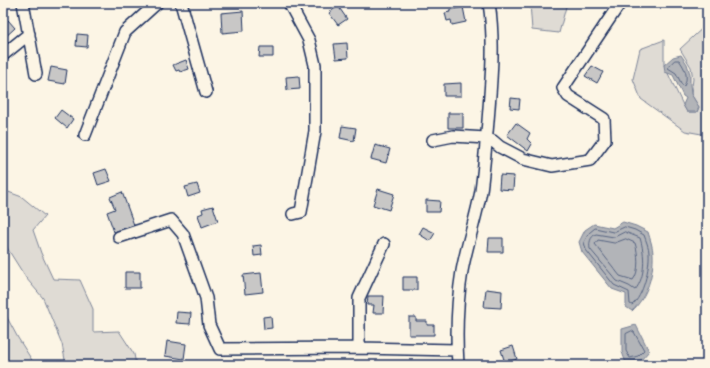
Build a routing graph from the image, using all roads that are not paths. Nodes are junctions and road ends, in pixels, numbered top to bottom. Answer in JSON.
{"nodes":[{"id":1,"x":23,"y":3,"type":"edge"},
{"id":2,"x":157,"y":3,"type":"edge"},
{"id":3,"x":181,"y":3,"type":"edge"},
{"id":4,"x":289,"y":3,"type":"edge"},
{"id":5,"x":489,"y":3,"type":"edge"},
{"id":6,"x":620,"y":3,"type":"edge"},
{"id":7,"x":29,"y":34,"type":"junction"},
{"id":8,"x":3,"y":55,"type":"edge"},
{"id":9,"x":36,"y":74,"type":"dead end"},
{"id":10,"x":206,"y":92,"type":"dead end"},
{"id":11,"x":85,"y":135,"type":"dead end"},
{"id":12,"x":486,"y":138,"type":"junction"},
{"id":13,"x":433,"y":140,"type":"dead end"},
{"id":14,"x":293,"y":214,"type":"dead end"},
{"id":15,"x":119,"y":237,"type":"dead end"},
{"id":16,"x":384,"y":244,"type":"dead end"},
{"id":17,"x":359,"y":348,"type":"junction"},
{"id":18,"x":457,"y":350,"type":"junction"},
{"id":19,"x":458,"y":365,"type":"edge"}],
"edges":[{"from":1,"to":7,"type":"street"},
{"from":2,"to":11,"type":"street"},
{"from":3,"to":10,"type":"street"},
{"from":4,"to":14,"type":"street"},
{"from":5,"to":12,"type":"street"},
{"from":6,"to":12,"type":"street"},
{"from":7,"to":8,"type":"street"},
{"from":7,"to":9,"type":"street"},
{"from":12,"to":13,"type":"street"},
{"from":12,"to":18,"type":"street"},
{"from":15,"to":17,"type":"street"},
{"from":16,"to":17,"type":"street"},
{"from":17,"to":18,"type":"street"},
{"from":18,"to":19,"type":"street"}]}
